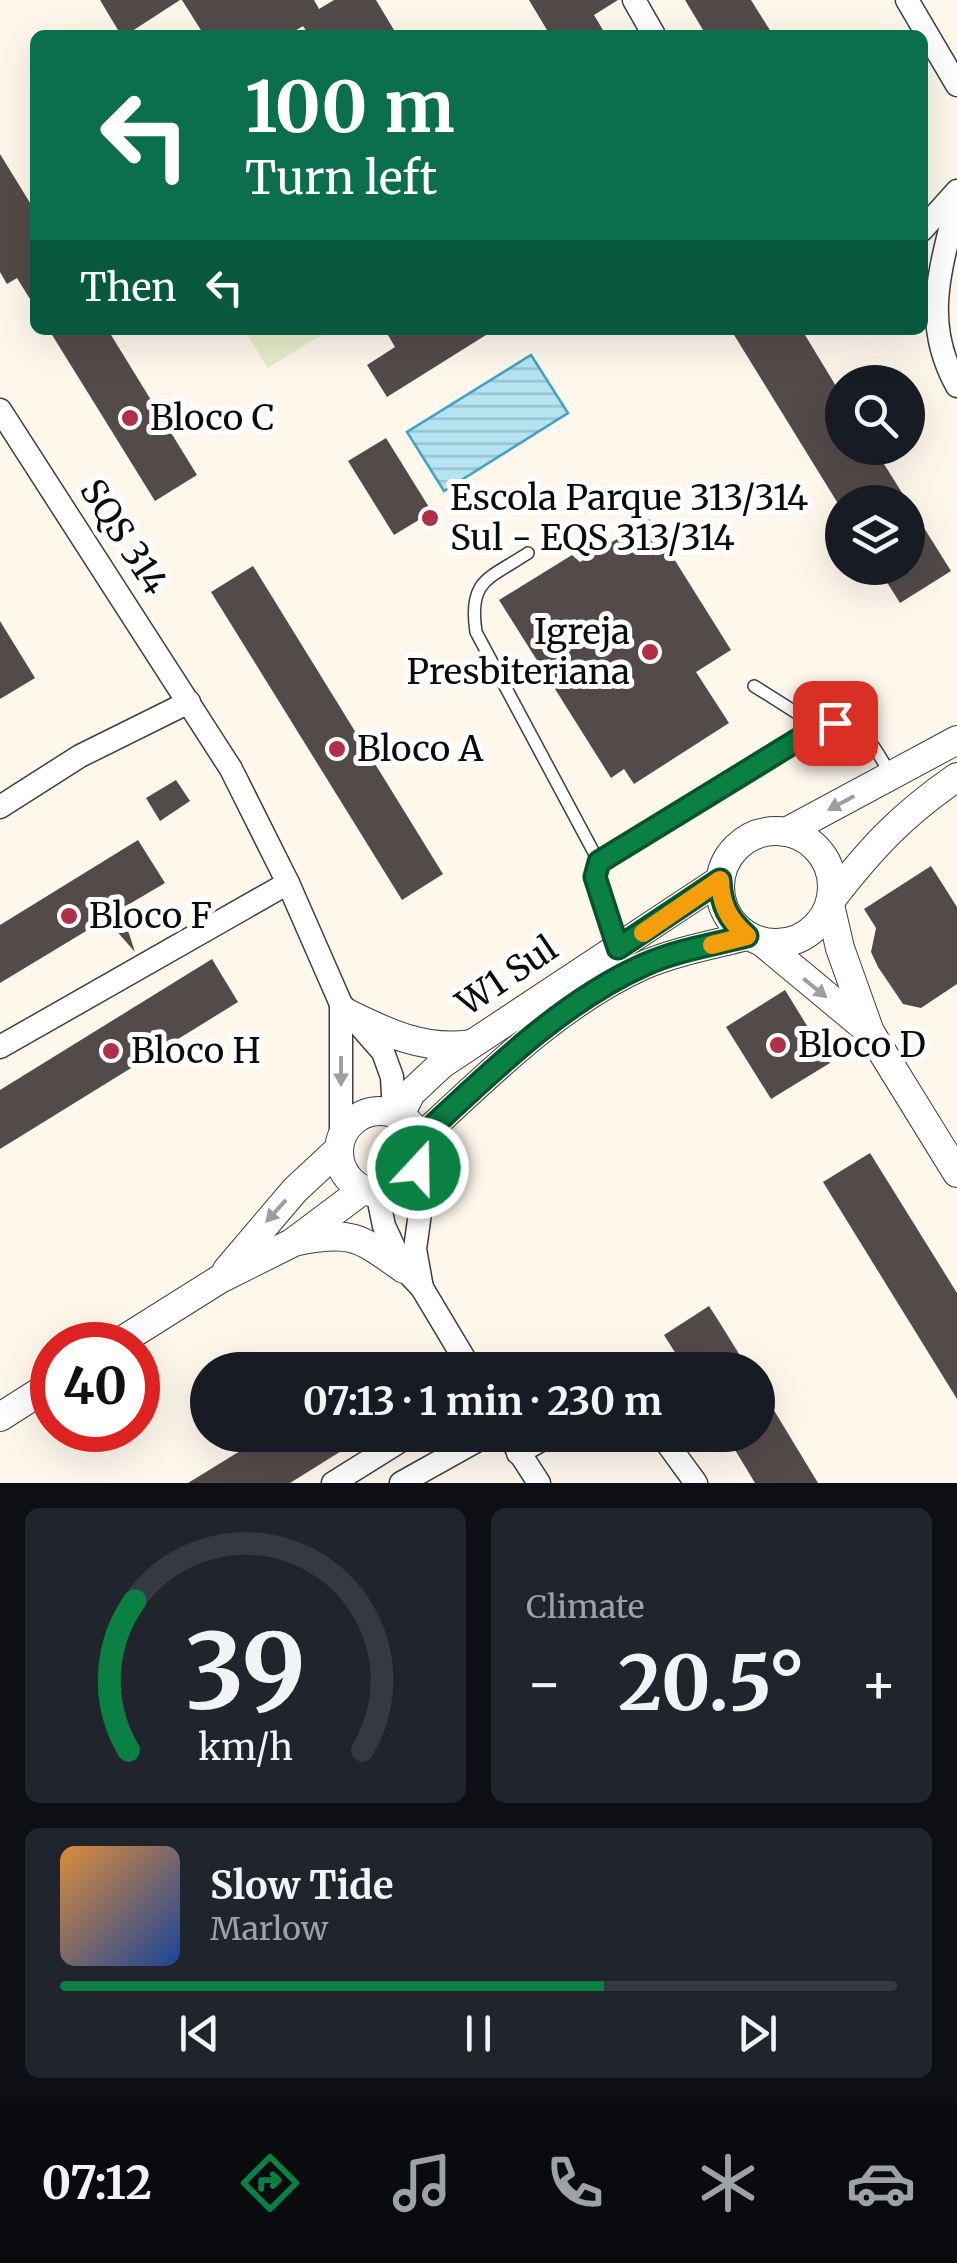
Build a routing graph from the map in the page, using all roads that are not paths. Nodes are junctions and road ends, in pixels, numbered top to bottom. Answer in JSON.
{"nodes":[{"id":1,"x":634,"y":0,"type":"edge"},
{"id":2,"x":907,"y":0,"type":"edge"},
{"id":3,"x":651,"y":30,"type":"edge"},
{"id":4,"x":924,"y":30,"type":"edge"},
{"id":5,"x":928,"y":36,"type":"edge"},
{"id":6,"x":957,"y":86,"type":"edge"},
{"id":7,"x":957,"y":191,"type":"edge"},
{"id":8,"x":957,"y":201,"type":"edge"},
{"id":9,"x":928,"y":223,"type":"edge"},
{"id":10,"x":957,"y":386,"type":"edge"},
{"id":11,"x":0,"y":410,"type":"edge"},
{"id":12,"x":528,"y":553,"type":"dead end"},
{"id":13,"x":754,"y":686,"type":"dead end"},
{"id":14,"x":189,"y":702,"type":"junction"},
{"id":15,"x":819,"y":727,"type":"junction"},
{"id":16,"x":957,"y":740,"type":"edge"},
{"id":17,"x":892,"y":776,"type":"junction"},
{"id":18,"x":957,"y":777,"type":"edge"},
{"id":19,"x":0,"y":807,"type":"edge"},
{"id":20,"x":786,"y":832,"type":"junction"},
{"id":21,"x":599,"y":862,"type":"junction"},
{"id":22,"x":720,"y":880,"type":"junction"},
{"id":23,"x":288,"y":883,"type":"junction"},
{"id":24,"x":831,"y":902,"type":"junction"},
{"id":25,"x":754,"y":939,"type":"junction"},
{"id":26,"x":618,"y":948,"type":"junction"},
{"id":27,"x":344,"y":1009,"type":"junction"},
{"id":28,"x":870,"y":1032,"type":"junction"},
{"id":29,"x":472,"y":1044,"type":"junction"},
{"id":30,"x":0,"y":1048,"type":"edge"},
{"id":31,"x":397,"y":1114,"type":"junction"},
{"id":32,"x":419,"y":1139,"type":"junction"},
{"id":33,"x":340,"y":1143,"type":"junction"},
{"id":34,"x":418,"y":1168,"type":"junction"},
{"id":35,"x":957,"y":1173,"type":"edge"},
{"id":36,"x":370,"y":1191,"type":"junction"},
{"id":37,"x":292,"y":1243,"type":"junction"},
{"id":38,"x":413,"y":1278,"type":"junction"},
{"id":39,"x":220,"y":1279,"type":"junction"},
{"id":40,"x":152,"y":1322,"type":"edge"},
{"id":41,"x":460,"y":1352,"type":"edge"},
{"id":42,"x":30,"y":1398,"type":"edge"},
{"id":43,"x":0,"y":1417,"type":"edge"},
{"id":44,"x":383,"y":1452,"type":"edge"},
{"id":45,"x":456,"y":1452,"type":"edge"},
{"id":46,"x":518,"y":1452,"type":"edge"},
{"id":47,"x":674,"y":1452,"type":"edge"},
{"id":48,"x":333,"y":1483,"type":"edge"},
{"id":49,"x":402,"y":1483,"type":"edge"},
{"id":50,"x":538,"y":1483,"type":"edge"},
{"id":51,"x":696,"y":1483,"type":"edge"}],
"edges":[{"from":1,"to":3,"type":"street"},
{"from":2,"to":4,"type":"street"},
{"from":5,"to":6,"type":"street"},
{"from":7,"to":9,"type":"street"},
{"from":8,"to":10,"type":"street"},
{"from":11,"to":14,"type":"street","name":"SQS 314"},
{"from":12,"to":21,"type":"lane"},
{"from":13,"to":15,"type":"lane"},
{"from":14,"to":19,"type":"street"},
{"from":14,"to":23,"type":"street","name":"SQS 314"},
{"from":15,"to":17,"type":"lane"},
{"from":15,"to":21,"type":"lane"},
{"from":16,"to":17,"type":"street"},
{"from":17,"to":20,"type":"street","one_way":true},
{"from":18,"to":24,"type":"street"},
{"from":20,"to":22,"type":"street"},
{"from":20,"to":24,"type":"street"},
{"from":21,"to":26,"type":"lane"},
{"from":22,"to":25,"type":"street"},
{"from":22,"to":26,"type":"street","name":"W1 Sul"},
{"from":23,"to":27,"type":"street","name":"SQS 314"},
{"from":23,"to":30,"type":"street"},
{"from":24,"to":25,"type":"street"},
{"from":24,"to":28,"type":"street"},
{"from":25,"to":28,"type":"street","one_way":true},
{"from":25,"to":32,"type":"street","name":"W1 Sul"},
{"from":26,"to":29,"type":"street","name":"W1 Sul"},
{"from":27,"to":29,"type":"street"},
{"from":27,"to":31,"type":"street","name":"SQS 314"},
{"from":27,"to":33,"type":"street","name":"SQS 314","one_way":true},
{"from":28,"to":35,"type":"street"},
{"from":29,"to":31,"type":"street","name":"W1 Sul"},
{"from":31,"to":32,"type":"street"},
{"from":31,"to":33,"type":"street"},
{"from":32,"to":34,"type":"street"},
{"from":33,"to":36,"type":"street"},
{"from":33,"to":39,"type":"street","one_way":true},
{"from":34,"to":36,"type":"street"},
{"from":34,"to":38,"type":"street"},
{"from":36,"to":37,"type":"street"},
{"from":36,"to":38,"type":"street"},
{"from":37,"to":38,"type":"street"},
{"from":37,"to":39,"type":"street"},
{"from":38,"to":41,"type":"street"},
{"from":39,"to":40,"type":"street"},
{"from":42,"to":43,"type":"street"},
{"from":44,"to":48,"type":"street"},
{"from":45,"to":49,"type":"street"},
{"from":46,"to":50,"type":"street"},
{"from":47,"to":51,"type":"street"}]}
